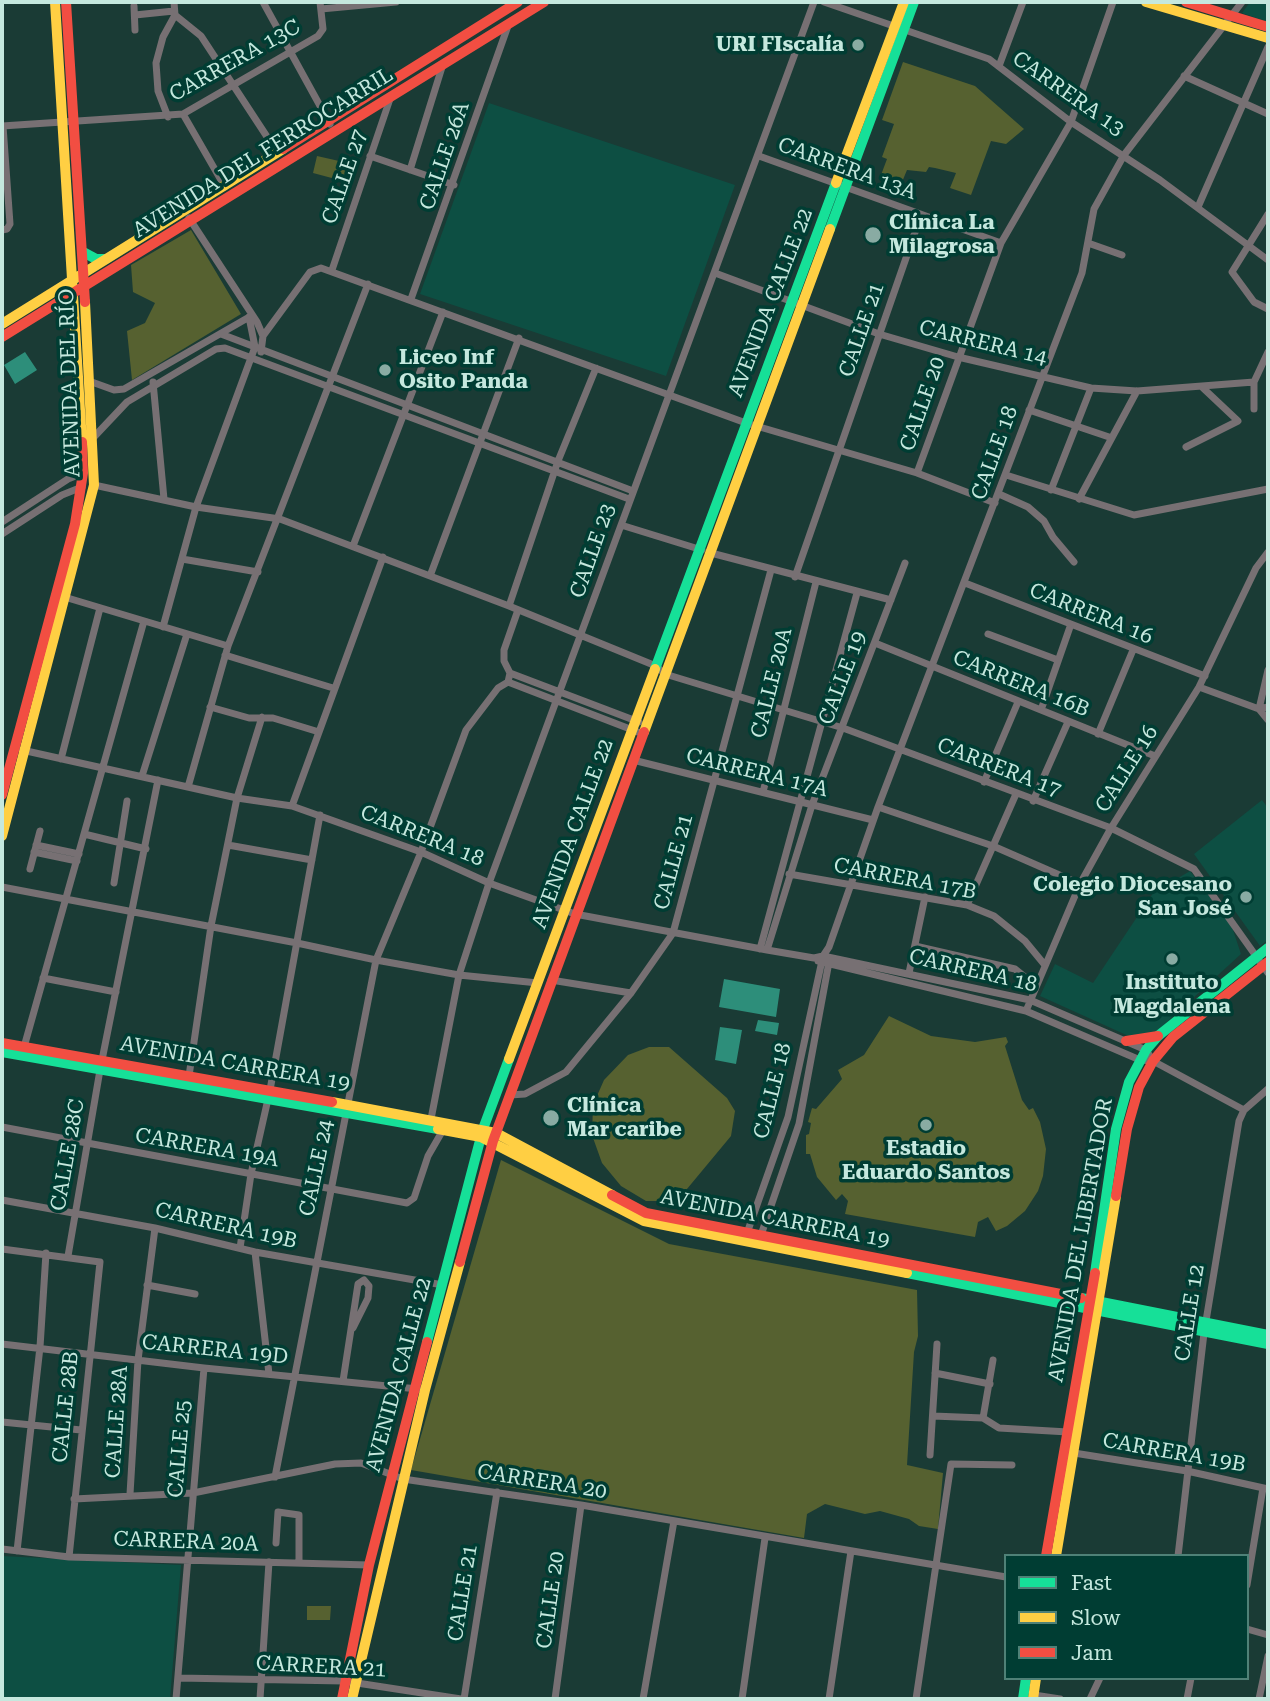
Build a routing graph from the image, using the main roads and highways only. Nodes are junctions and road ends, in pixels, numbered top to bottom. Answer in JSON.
{"nodes":[{"id":1,"x":55,"y":2,"type":"edge"},
{"id":2,"x":66,"y":2,"type":"edge"},
{"id":3,"x":518,"y":2,"type":"edge"},
{"id":4,"x":544,"y":2,"type":"edge"},
{"id":5,"x":904,"y":2,"type":"edge"},
{"id":6,"x":914,"y":2,"type":"edge"},
{"id":7,"x":1146,"y":2,"type":"edge"},
{"id":8,"x":1186,"y":2,"type":"edge"},
{"id":9,"x":1268,"y":27,"type":"edge"},
{"id":10,"x":899,"y":29,"type":"junction"},
{"id":11,"x":1268,"y":38,"type":"edge"},
{"id":12,"x":70,"y":122,"type":"junction"},
{"id":13,"x":188,"y":216,"type":"junction"},
{"id":14,"x":83,"y":252,"type":"junction"},
{"id":15,"x":109,"y":259,"type":"junction"},
{"id":16,"x":84,"y":274,"type":"junction"},
{"id":17,"x":74,"y":281,"type":"junction"},
{"id":18,"x":85,"y":286,"type":"junction"},
{"id":19,"x":75,"y":292,"type":"junction"},
{"id":20,"x":2,"y":324,"type":"edge"},
{"id":21,"x":2,"y":337,"type":"edge"},
{"id":22,"x":706,"y":551,"type":"junction"},
{"id":23,"x":62,"y":597,"type":"junction"},
{"id":24,"x":639,"y":727,"type":"junction"},
{"id":25,"x":20,"y":750,"type":"junction"},
{"id":26,"x":2,"y":795,"type":"edge"},
{"id":27,"x":2,"y":836,"type":"edge"},
{"id":28,"x":570,"y":912,"type":"junction"},
{"id":29,"x":1268,"y":948,"type":"edge"},
{"id":30,"x":1264,"y":964,"type":"edge"},
{"id":31,"x":1158,"y":1036,"type":"junction"},
{"id":32,"x":1126,"y":1041,"type":"road end"},
{"id":33,"x":2,"y":1043,"type":"edge"},
{"id":34,"x":2,"y":1052,"type":"edge"},
{"id":35,"x":101,"y":1065,"type":"junction"},
{"id":36,"x":269,"y":1095,"type":"junction"},
{"id":37,"x":347,"y":1108,"type":"junction"},
{"id":38,"x":482,"y":1133,"type":"junction"},
{"id":39,"x":494,"y":1137,"type":"junction"},
{"id":40,"x":1095,"y":1307,"type":"junction"},
{"id":41,"x":1205,"y":1328,"type":"junction"},
{"id":42,"x":1268,"y":1335,"type":"edge"},
{"id":43,"x":1268,"y":1345,"type":"edge"},
{"id":44,"x":420,"y":1389,"type":"junction"},
{"id":45,"x":1046,"y":1554,"type":"edge"},
{"id":46,"x":1056,"y":1554,"type":"edge"},
{"id":47,"x":1026,"y":1680,"type":"edge"},
{"id":48,"x":349,"y":1681,"type":"junction"},
{"id":49,"x":342,"y":1699,"type":"edge"},
{"id":50,"x":352,"y":1699,"type":"edge"},
{"id":51,"x":1023,"y":1699,"type":"edge"}],
"edges":[{"from":1,"to":12,"type":"main road","name":"AVENIDA DEL RÍO"},
{"from":2,"to":12,"type":"main road","name":"AVENIDA DEL RÍO"},
{"from":3,"to":13,"type":"main road","name":"AVENIDA DEL FERROCARRIL"},
{"from":4,"to":13,"type":"main road","name":"AVENIDA DEL FERROCARRIL"},
{"from":5,"to":10,"type":"main road","name":"AVENIDA CALLE 22"},
{"from":6,"to":10,"type":"main road","name":"AVENIDA CALLE 22"},
{"from":7,"to":11,"type":"main road"},
{"from":8,"to":9,"type":"main road"},
{"from":10,"to":22,"type":"main road","name":"AVENIDA CALLE 22"},
{"from":12,"to":14,"type":"main road","name":"AVENIDA DEL RÍO"},
{"from":12,"to":17,"type":"main road","name":"AVENIDA DEL RÍO"},
{"from":13,"to":15,"type":"main road","name":"AVENIDA DEL FERROCARRIL"},
{"from":13,"to":18,"type":"main road","name":"AVENIDA DEL FERROCARRIL"},
{"from":14,"to":15,"type":"main road"},
{"from":14,"to":16,"type":"main road","name":"AVENIDA DEL RÍO"},
{"from":15,"to":16,"type":"main road","name":"AVENIDA DEL FERROCARRIL"},
{"from":16,"to":17,"type":"main road","name":"AVENIDA DEL FERROCARRIL"},
{"from":16,"to":18,"type":"main road","name":"AVENIDA DEL RÍO"},
{"from":17,"to":19,"type":"main road","name":"AVENIDA DEL RÍO"},
{"from":17,"to":20,"type":"main road","name":"AVENIDA DEL FERROCARRIL"},
{"from":18,"to":19,"type":"main road","name":"AVENIDA DEL FERROCARRIL"},
{"from":18,"to":23,"type":"main road","name":"AVENIDA DEL RÍO"},
{"from":19,"to":21,"type":"main road","name":"AVENIDA DEL FERROCARRIL"},
{"from":19,"to":23,"type":"main road","name":"AVENIDA DEL RÍO"},
{"from":22,"to":24,"type":"main road","name":"AVENIDA CALLE 22"},
{"from":22,"to":24,"type":"main road","name":"AVENIDA CALLE 22"},
{"from":23,"to":25,"type":"main road","name":"AVENIDA DEL RÍO"},
{"from":24,"to":28,"type":"main road","name":"AVENIDA CALLE 22"},
{"from":24,"to":28,"type":"main road","name":"AVENIDA CALLE 22"},
{"from":25,"to":26,"type":"main road","name":"AVENIDA DEL RÍO"},
{"from":25,"to":27,"type":"main road","name":"AVENIDA DEL RÍO"},
{"from":28,"to":38,"type":"main road","name":"AVENIDA CALLE 22"},
{"from":28,"to":39,"type":"main road","name":"AVENIDA CALLE 22"},
{"from":29,"to":30,"type":"main road","name":"AVENIDA DEL LIBERTADOR"},
{"from":30,"to":31,"type":"main road","name":"AVENIDA DEL LIBERTADOR"},
{"from":30,"to":40,"type":"main road","name":"AVENIDA DEL LIBERTADOR"},
{"from":31,"to":32,"type":"main road"},
{"from":31,"to":40,"type":"main road","name":"AVENIDA DEL LIBERTADOR"},
{"from":33,"to":35,"type":"main road","name":"AVENIDA CARRERA 19"},
{"from":34,"to":35,"type":"main road","name":"AVENIDA CARRERA 19"},
{"from":35,"to":36,"type":"main road","name":"AVENIDA CARRERA 19"},
{"from":35,"to":36,"type":"main road","name":"AVENIDA CARRERA 19"},
{"from":36,"to":37,"type":"main road","name":"AVENIDA CARRERA 19"},
{"from":37,"to":38,"type":"main road","name":"AVENIDA CARRERA 19"},
{"from":37,"to":38,"type":"main road","name":"AVENIDA CARRERA 19"},
{"from":38,"to":39,"type":"main road","name":"AVENIDA CARRERA 19"},
{"from":38,"to":44,"type":"main road","name":"AVENIDA CALLE 22"},
{"from":39,"to":40,"type":"main road","name":"AVENIDA CARRERA 19"},
{"from":39,"to":44,"type":"main road","name":"AVENIDA CALLE 22"},
{"from":40,"to":41,"type":"main road","name":"AVENIDA CARRERA 19"},
{"from":40,"to":45,"type":"main road","name":"AVENIDA DEL LIBERTADOR"},
{"from":40,"to":46,"type":"main road","name":"AVENIDA DEL LIBERTADOR"},
{"from":41,"to":42,"type":"main road","name":"AVENIDA CARRERA 19"},
{"from":41,"to":43,"type":"main road","name":"AVENIDA CARRERA 19"},
{"from":44,"to":48,"type":"main road","name":"AVENIDA CALLE 22"},
{"from":44,"to":48,"type":"main road","name":"AVENIDA CALLE 22"},
{"from":47,"to":51,"type":"main road"},
{"from":48,"to":49,"type":"main road","name":"AVENIDA CALLE 22"},
{"from":48,"to":50,"type":"main road","name":"AVENIDA CALLE 22"}]}
